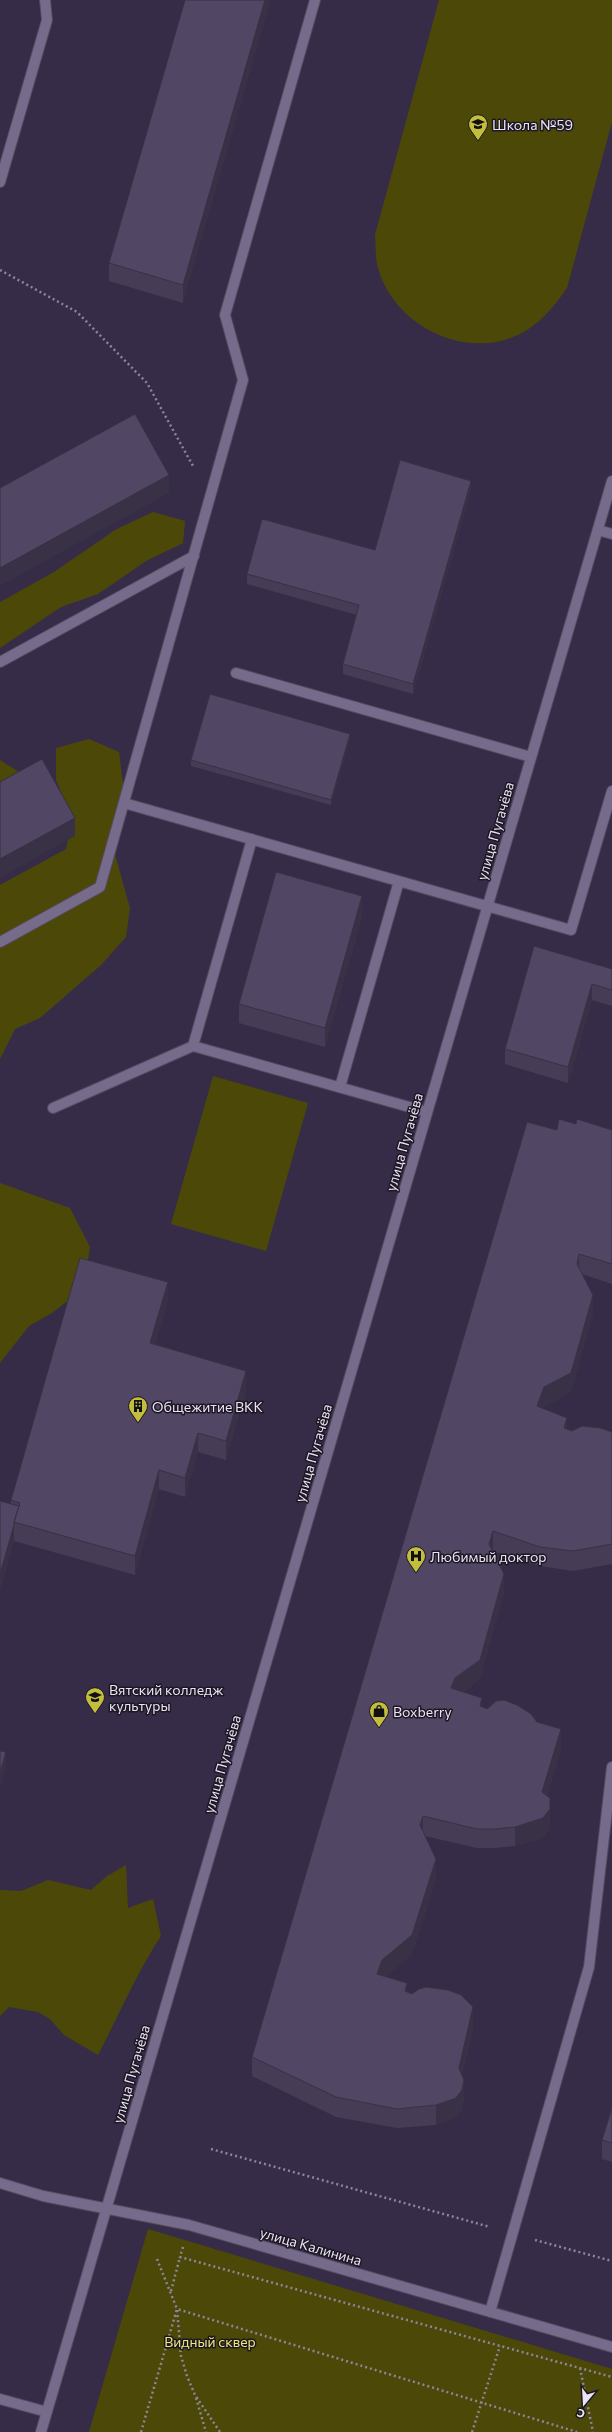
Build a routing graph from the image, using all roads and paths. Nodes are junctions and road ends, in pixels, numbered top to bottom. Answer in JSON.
{"nodes":[{"id":1,"x":45,"y":0,"type":"edge"},
{"id":2,"x":315,"y":0,"type":"edge"},
{"id":3,"x":0,"y":182,"type":"edge"},
{"id":4,"x":0,"y":270,"type":"edge"},
{"id":5,"x":612,"y":481,"type":"edge"},
{"id":6,"x":211,"y":496,"type":"junction"},
{"id":7,"x":598,"y":530,"type":"junction"},
{"id":8,"x":612,"y":534,"type":"edge"},
{"id":9,"x":194,"y":556,"type":"junction"},
{"id":10,"x":0,"y":662,"type":"edge"},
{"id":11,"x":236,"y":673,"type":"dead end"},
{"id":12,"x":531,"y":757,"type":"junction"},
{"id":13,"x":612,"y":791,"type":"edge"},
{"id":14,"x":124,"y":803,"type":"junction"},
{"id":15,"x":252,"y":839,"type":"junction"},
{"id":16,"x":399,"y":881,"type":"junction"},
{"id":17,"x":487,"y":906,"type":"junction"},
{"id":18,"x":0,"y":942,"type":"edge"},
{"id":19,"x":193,"y":1046,"type":"junction"},
{"id":20,"x":340,"y":1087,"type":"junction"},
{"id":21,"x":53,"y":1108,"type":"dead end"},
{"id":22,"x":427,"y":1112,"type":"junction"},
{"id":23,"x":612,"y":1768,"type":"edge"},
{"id":24,"x":212,"y":2149,"type":"dead end"},
{"id":25,"x":0,"y":2183,"type":"edge"},
{"id":26,"x":108,"y":2208,"type":"junction"},
{"id":27,"x":512,"y":2233,"type":"junction"},
{"id":28,"x":183,"y":2245,"type":"dead end"},
{"id":29,"x":180,"y":2257,"type":"junction"},
{"id":30,"x":157,"y":2259,"type":"dead end"},
{"id":31,"x":612,"y":2261,"type":"edge"},
{"id":32,"x":170,"y":2292,"type":"junction"},
{"id":33,"x":177,"y":2309,"type":"junction"},
{"id":34,"x":490,"y":2312,"type":"junction"},
{"id":35,"x":500,"y":2346,"type":"junction"},
{"id":36,"x":612,"y":2348,"type":"edge"},
{"id":37,"x":580,"y":2368,"type":"junction"},
{"id":38,"x":612,"y":2377,"type":"edge"},
{"id":39,"x":195,"y":2395,"type":"junction"},
{"id":40,"x":0,"y":2399,"type":"edge"},
{"id":41,"x":481,"y":2403,"type":"junction"},
{"id":42,"x":47,"y":2412,"type":"junction"},
{"id":43,"x":41,"y":2432,"type":"edge"},
{"id":44,"x":141,"y":2432,"type":"edge"},
{"id":45,"x":206,"y":2432,"type":"edge"},
{"id":46,"x":220,"y":2432,"type":"edge"},
{"id":47,"x":472,"y":2432,"type":"edge"},
{"id":48,"x":577,"y":2432,"type":"edge"},
{"id":49,"x":593,"y":2432,"type":"edge"}],
"edges":[{"from":1,"to":3,"type":"street"},
{"from":2,"to":6,"type":"street"},
{"from":4,"to":6,"type":"path"},
{"from":5,"to":7,"type":"street","name":"улица Пугачёва"},
{"from":6,"to":9,"type":"street"},
{"from":7,"to":8,"type":"street"},
{"from":7,"to":12,"type":"street","name":"улица Пугачёва"},
{"from":9,"to":10,"type":"street"},
{"from":9,"to":14,"type":"street"},
{"from":11,"to":12,"type":"street"},
{"from":12,"to":17,"type":"street","name":"улица Пугачёва"},
{"from":13,"to":17,"type":"street"},
{"from":14,"to":15,"type":"street"},
{"from":14,"to":18,"type":"street"},
{"from":15,"to":16,"type":"street"},
{"from":15,"to":19,"type":"street"},
{"from":16,"to":17,"type":"street"},
{"from":16,"to":20,"type":"street"},
{"from":17,"to":22,"type":"street","name":"улица Пугачёва"},
{"from":19,"to":20,"type":"street"},
{"from":19,"to":21,"type":"street"},
{"from":20,"to":22,"type":"street"},
{"from":22,"to":26,"type":"street","name":"улица Пугачёва"},
{"from":23,"to":27,"type":"street"},
{"from":24,"to":27,"type":"path"},
{"from":25,"to":26,"type":"street","name":"улица Калинина"},
{"from":26,"to":34,"type":"street","name":"улица Калинина"},
{"from":26,"to":42,"type":"street","name":"улица Пугачёва"},
{"from":27,"to":31,"type":"path"},
{"from":27,"to":34,"type":"street"},
{"from":28,"to":29,"type":"path"},
{"from":29,"to":32,"type":"path"},
{"from":29,"to":35,"type":"path"},
{"from":30,"to":32,"type":"path"},
{"from":32,"to":33,"type":"path"},
{"from":33,"to":39,"type":"path"},
{"from":33,"to":41,"type":"path"},
{"from":33,"to":44,"type":"path"},
{"from":34,"to":36,"type":"street","name":"улица Калинина"},
{"from":35,"to":37,"type":"path"},
{"from":35,"to":41,"type":"path"},
{"from":37,"to":38,"type":"path"},
{"from":37,"to":49,"type":"path"},
{"from":39,"to":45,"type":"path"},
{"from":39,"to":46,"type":"path"},
{"from":40,"to":42,"type":"street"},
{"from":41,"to":47,"type":"path"},
{"from":41,"to":48,"type":"path"},
{"from":42,"to":43,"type":"street","name":"улица Пугачёва"}]}
